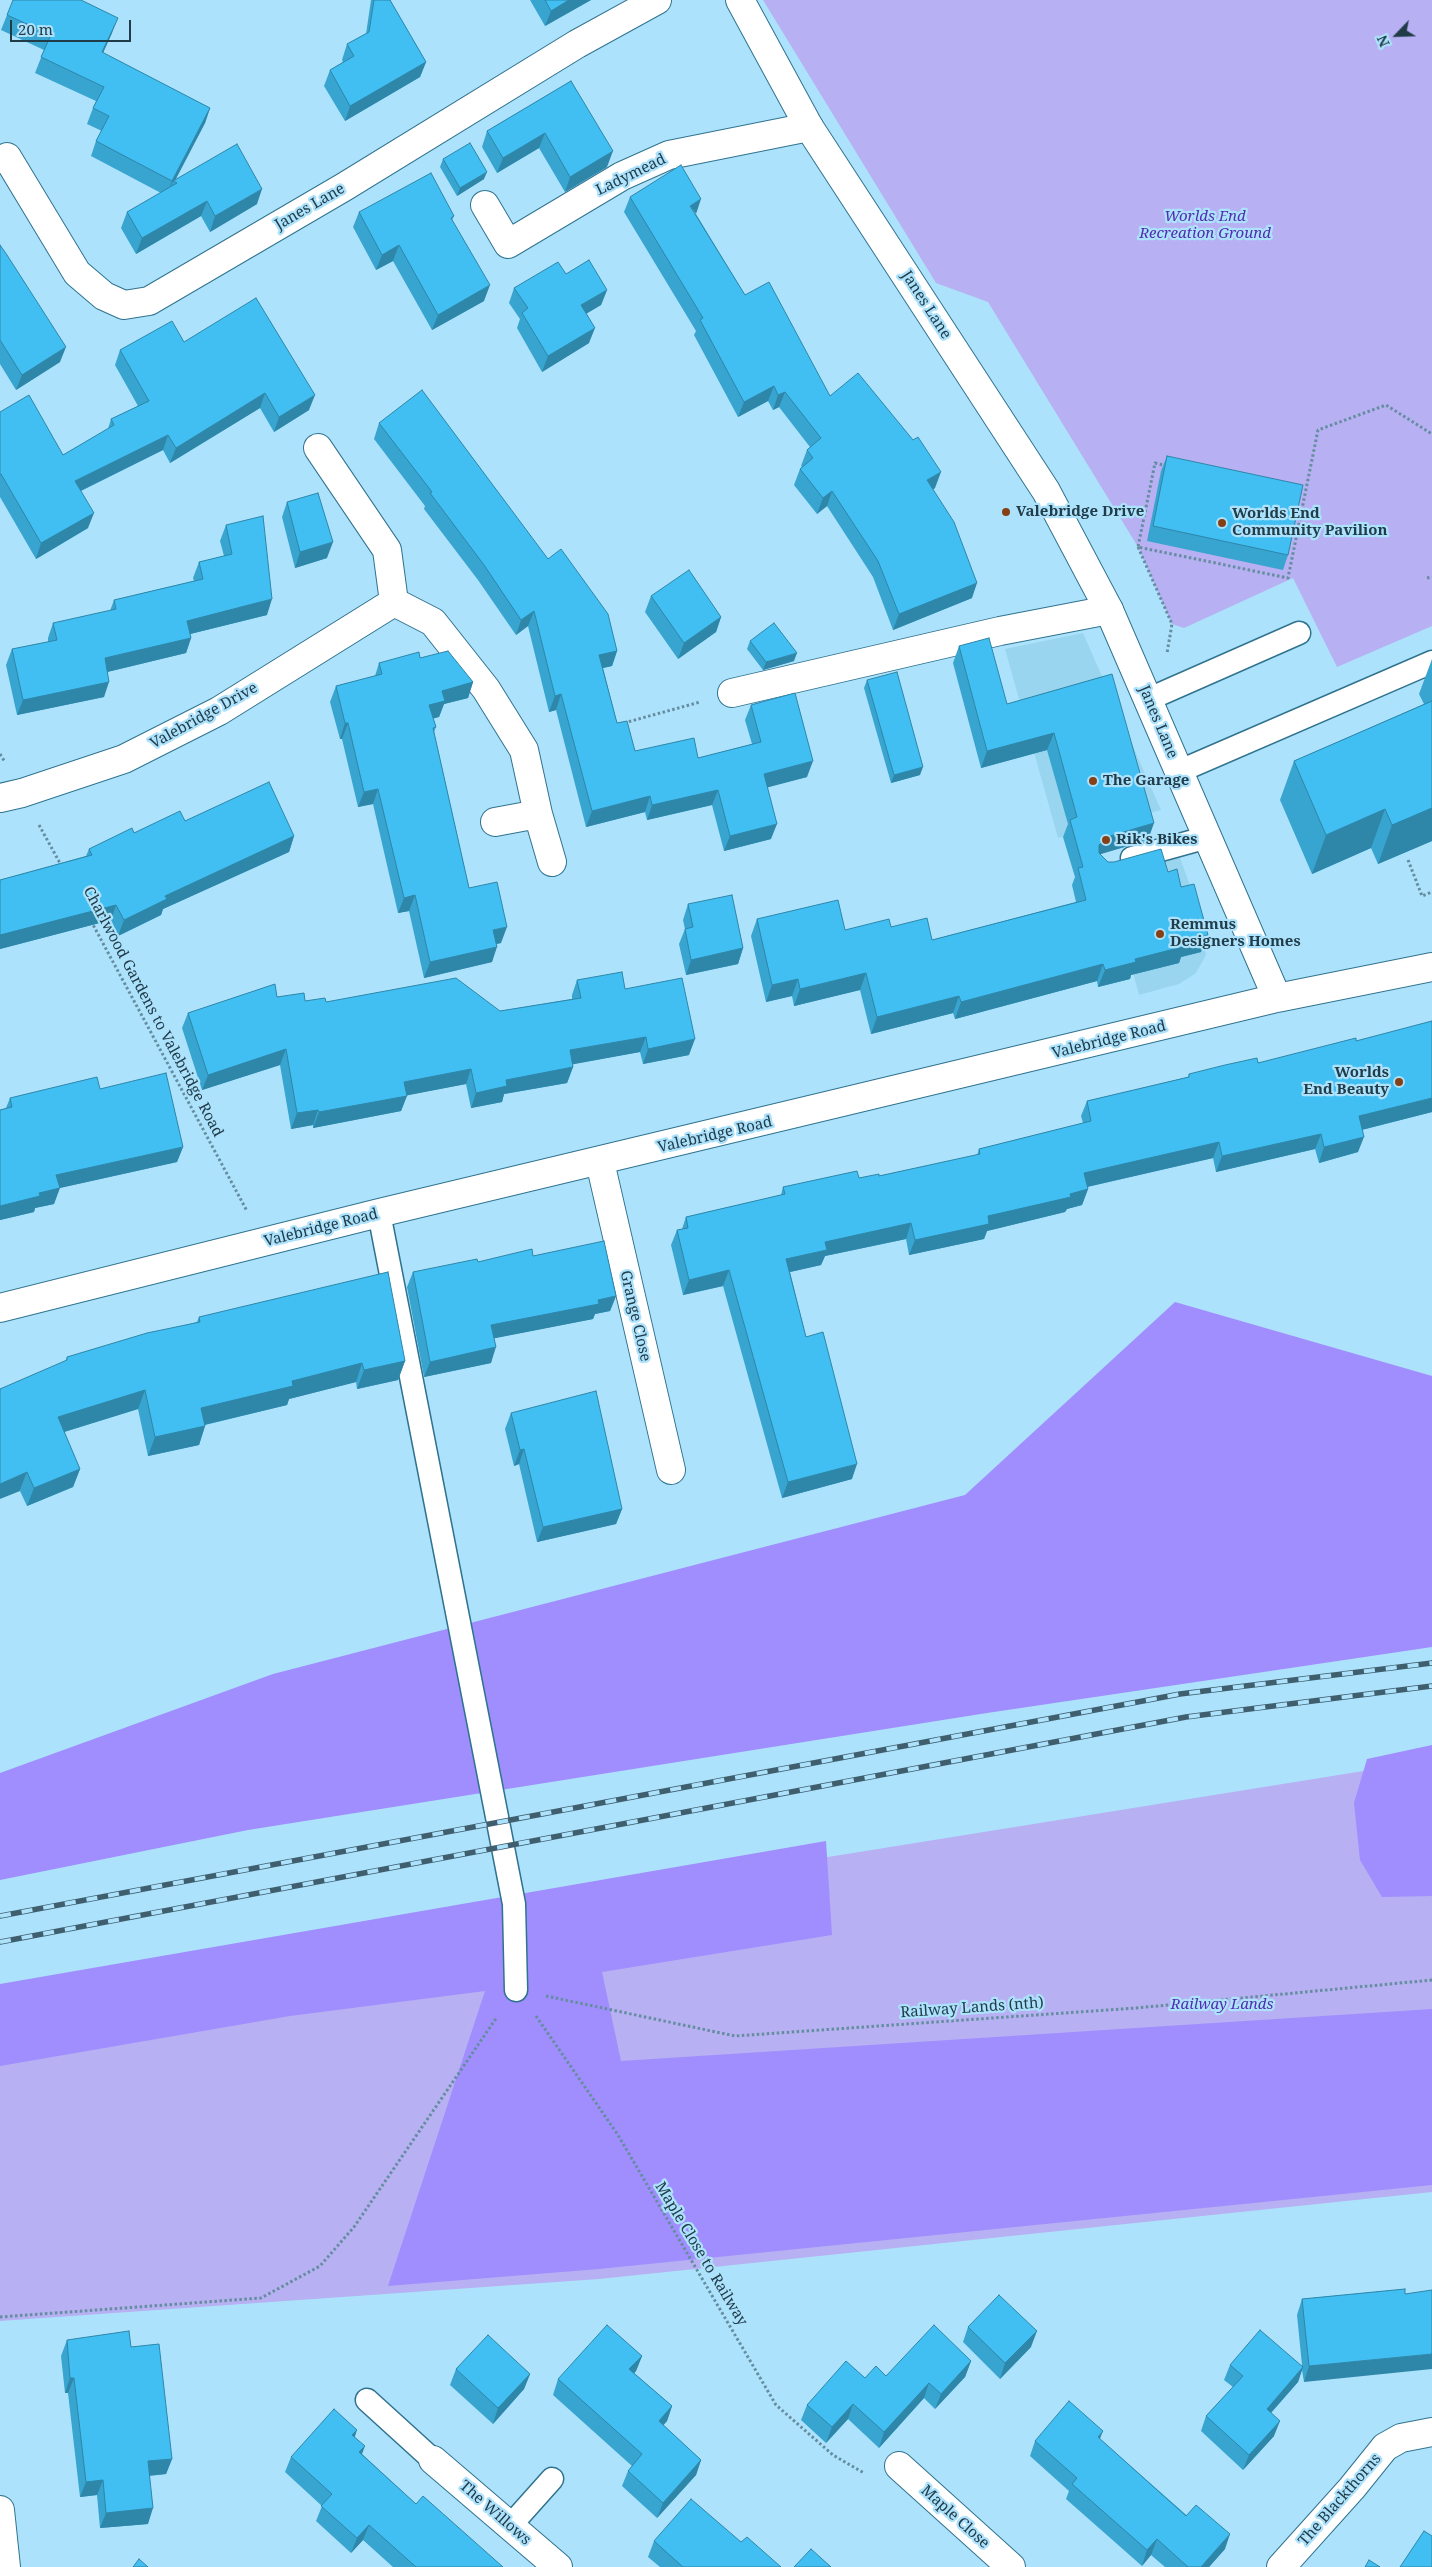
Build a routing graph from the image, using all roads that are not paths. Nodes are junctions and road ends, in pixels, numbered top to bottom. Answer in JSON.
{"nodes":[{"id":1,"x":657,"y":0,"type":"edge"},
{"id":2,"x":740,"y":0,"type":"edge"},
{"id":3,"x":809,"y":127,"type":"junction"},
{"id":4,"x":7,"y":156,"type":"dead end"},
{"id":5,"x":485,"y":205,"type":"dead end"},
{"id":6,"x":318,"y":448,"type":"dead end"},
{"id":7,"x":394,"y":602,"type":"junction"},
{"id":8,"x":1109,"y":610,"type":"junction"},
{"id":9,"x":1300,"y":633,"type":"dead end"},
{"id":10,"x":1432,"y":662,"type":"edge"},
{"id":11,"x":732,"y":693,"type":"road end"},
{"id":12,"x":1149,"y":699,"type":"junction"},
{"id":13,"x":1180,"y":771,"type":"junction"},
{"id":14,"x":11,"y":796,"type":"edge"},
{"id":15,"x":538,"y":814,"type":"junction"},
{"id":16,"x":495,"y":822,"type":"dead end"},
{"id":17,"x":1208,"y":837,"type":"junction"},
{"id":18,"x":552,"y":862,"type":"dead end"},
{"id":19,"x":1115,"y":863,"type":"edge"},
{"id":20,"x":1432,"y":968,"type":"edge"},
{"id":21,"x":1277,"y":998,"type":"junction"},
{"id":22,"x":600,"y":1162,"type":"junction"},
{"id":23,"x":378,"y":1213,"type":"junction"},
{"id":24,"x":0,"y":1308,"type":"edge"},
{"id":25,"x":671,"y":1470,"type":"dead end"},
{"id":26,"x":516,"y":1990,"type":"road end"},
{"id":27,"x":367,"y":2400,"type":"dead end"},
{"id":28,"x":1432,"y":2432,"type":"edge"},
{"id":29,"x":433,"y":2460,"type":"joint"},
{"id":30,"x":899,"y":2466,"type":"road end"},
{"id":31,"x":552,"y":2479,"type":"dead end"},
{"id":32,"x":0,"y":2510,"type":"edge"},
{"id":33,"x":510,"y":2526,"type":"junction"},
{"id":34,"x":6,"y":2567,"type":"edge"},
{"id":35,"x":558,"y":2567,"type":"edge"},
{"id":36,"x":1010,"y":2567,"type":"edge"},
{"id":37,"x":1281,"y":2567,"type":"edge"}],
"edges":[{"from":1,"to":4,"type":"street","name":"Janes Lane"},
{"from":2,"to":3,"type":"street","name":"Janes Lane"},
{"from":3,"to":5,"type":"street","name":"Ladymead"},
{"from":3,"to":8,"type":"street","name":"Janes Lane"},
{"from":6,"to":7,"type":"street"},
{"from":7,"to":14,"type":"street","name":"Valebridge Drive"},
{"from":7,"to":15,"type":"street"},
{"from":8,"to":11,"type":"street"},
{"from":8,"to":12,"type":"street","name":"Janes Lane"},
{"from":9,"to":12,"type":"lane"},
{"from":10,"to":13,"type":"lane"},
{"from":12,"to":13,"type":"street","name":"Janes Lane"},
{"from":13,"to":17,"type":"street","name":"Janes Lane"},
{"from":15,"to":16,"type":"street"},
{"from":15,"to":18,"type":"street"},
{"from":17,"to":19,"type":"lane"},
{"from":17,"to":21,"type":"street","name":"Janes Lane"},
{"from":20,"to":21,"type":"street","name":"Valebridge Road"},
{"from":21,"to":22,"type":"street","name":"Valebridge Road"},
{"from":22,"to":23,"type":"street","name":"Valebridge Road"},
{"from":22,"to":25,"type":"street","name":"Grange Close"},
{"from":23,"to":24,"type":"street","name":"Valebridge Road"},
{"from":23,"to":26,"type":"lane"},
{"from":27,"to":29,"type":"lane"},
{"from":28,"to":37,"type":"street","name":"The Blackthorns"},
{"from":29,"to":33,"type":"street","name":"The Willows"},
{"from":30,"to":36,"type":"street","name":"Maple Close"},
{"from":31,"to":33,"type":"lane"},
{"from":32,"to":34,"type":"street"},
{"from":33,"to":35,"type":"street","name":"The Willows"}]}
